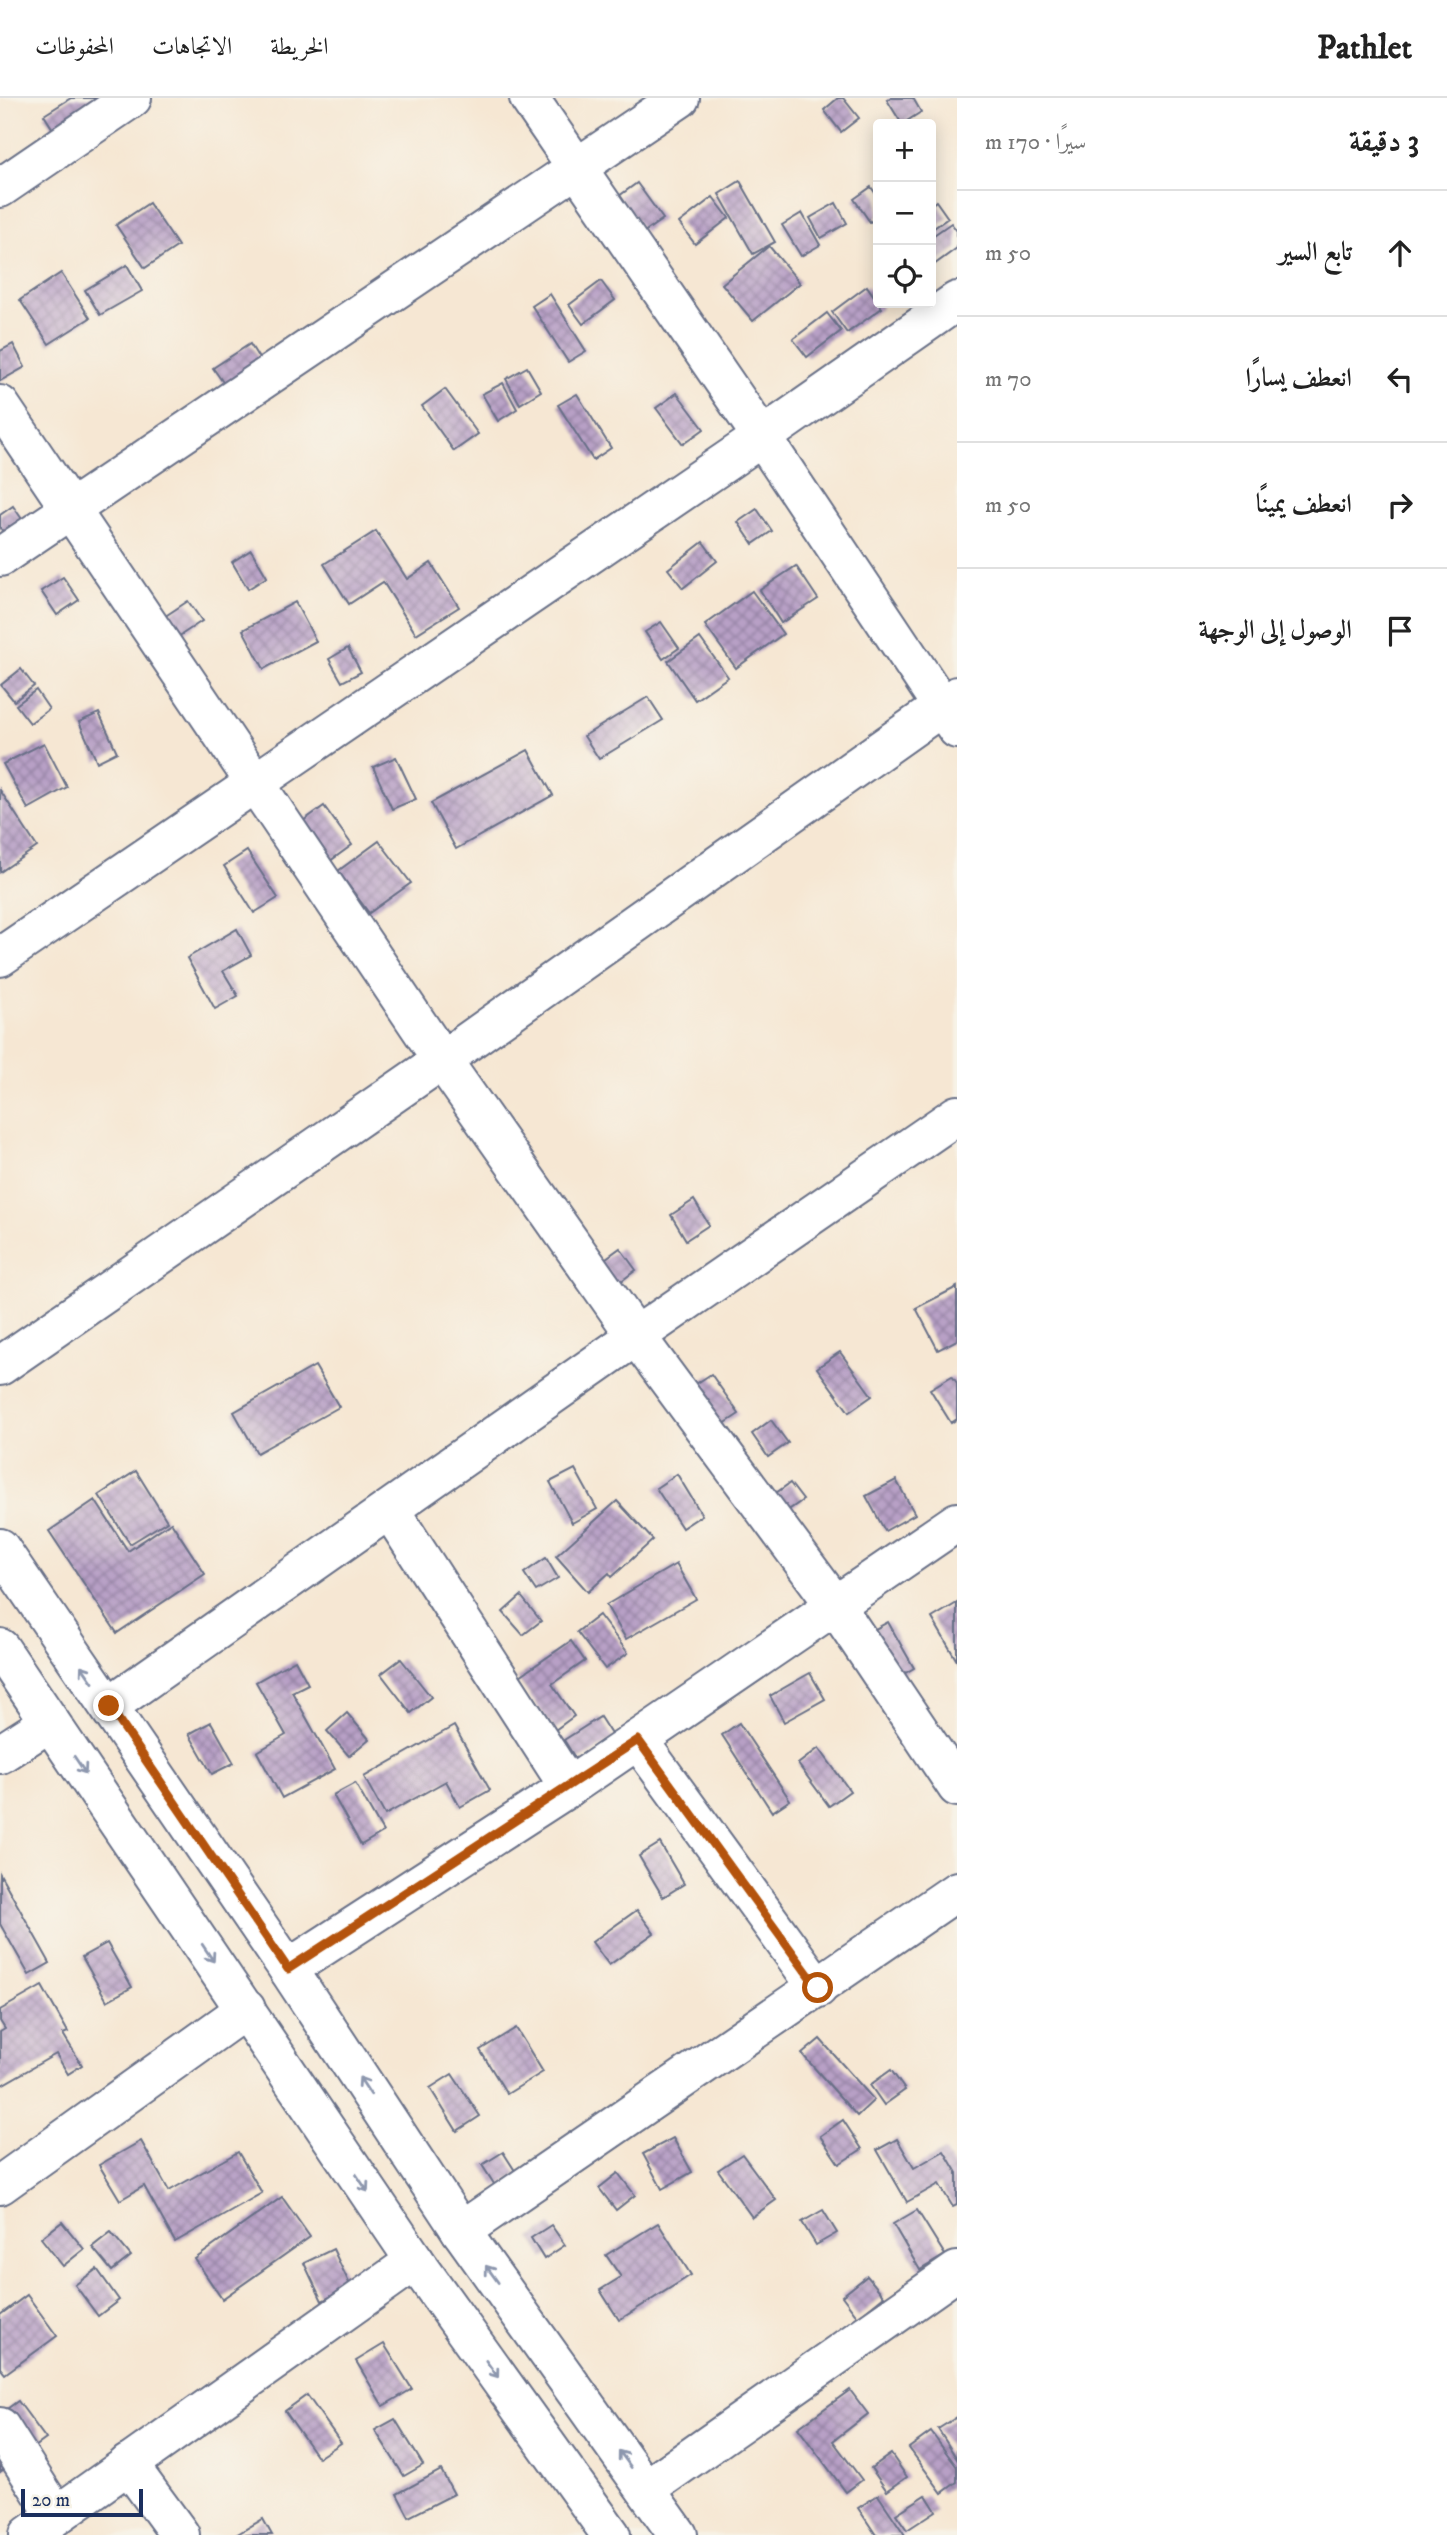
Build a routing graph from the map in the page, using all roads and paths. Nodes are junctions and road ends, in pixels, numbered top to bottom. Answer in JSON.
{"nodes":[{"id":1,"x":132,"y":98,"type":"edge"},
{"id":2,"x":529,"y":98,"type":"edge"},
{"id":3,"x":680,"y":98,"type":"edge"},
{"id":4,"x":578,"y":169,"type":"junction"},
{"id":5,"x":0,"y":188,"type":"edge"},
{"id":6,"x":957,"y":301,"type":"edge"},
{"id":7,"x":0,"y":405,"type":"edge"},
{"id":8,"x":762,"y":437,"type":"junction"},
{"id":9,"x":71,"y":511,"type":"junction"},
{"id":10,"x":0,"y":557,"type":"edge"},
{"id":11,"x":952,"y":710,"type":"edge"},
{"id":12,"x":256,"y":784,"type":"junction"},
{"id":13,"x":0,"y":957,"type":"edge"},
{"id":14,"x":442,"y":1060,"type":"junction"},
{"id":15,"x":957,"y":1115,"type":"edge"},
{"id":16,"x":636,"y":1336,"type":"junction"},
{"id":17,"x":0,"y":1366,"type":"edge"},
{"id":18,"x":390,"y":1510,"type":"junction"},
{"id":19,"x":957,"y":1522,"type":"edge"},
{"id":20,"x":0,"y":1548,"type":"edge"},
{"id":21,"x":835,"y":1605,"type":"junction"},
{"id":22,"x":0,"y":1648,"type":"edge"},
{"id":23,"x":109,"y":1706,"type":"junction"},
{"id":24,"x":50,"y":1722,"type":"junction"},
{"id":25,"x":638,"y":1740,"type":"junction"},
{"id":26,"x":0,"y":1754,"type":"edge"},
{"id":27,"x":569,"y":1787,"type":"junction"},
{"id":28,"x":957,"y":1787,"type":"edge"},
{"id":29,"x":957,"y":1891,"type":"edge"},
{"id":30,"x":288,"y":1969,"type":"junction"},
{"id":31,"x":818,"y":1988,"type":"junction"},
{"id":32,"x":246,"y":2009,"type":"junction"},
{"id":33,"x":0,"y":2185,"type":"edge"},
{"id":34,"x":461,"y":2231,"type":"junction"},
{"id":35,"x":415,"y":2262,"type":"junction"},
{"id":36,"x":957,"y":2271,"type":"edge"},
{"id":37,"x":0,"y":2427,"type":"edge"},
{"id":38,"x":128,"y":2465,"type":"junction"},
{"id":39,"x":646,"y":2489,"type":"junction"},
{"id":40,"x":42,"y":2525,"type":"edge"},
{"id":41,"x":598,"y":2530,"type":"edge"},
{"id":42,"x":180,"y":2535,"type":"edge"},
{"id":43,"x":678,"y":2535,"type":"edge"}],
"edges":[{"from":1,"to":5,"type":"street"},
{"from":2,"to":4,"type":"street"},
{"from":3,"to":4,"type":"street"},
{"from":4,"to":8,"type":"street"},
{"from":4,"to":9,"type":"street"},
{"from":6,"to":8,"type":"street"},
{"from":7,"to":9,"type":"street"},
{"from":8,"to":11,"type":"street"},
{"from":8,"to":12,"type":"street"},
{"from":9,"to":10,"type":"street"},
{"from":9,"to":12,"type":"street"},
{"from":11,"to":14,"type":"street"},
{"from":12,"to":13,"type":"street"},
{"from":12,"to":14,"type":"street"},
{"from":14,"to":16,"type":"street"},
{"from":14,"to":17,"type":"street"},
{"from":15,"to":16,"type":"street"},
{"from":16,"to":18,"type":"street"},
{"from":16,"to":21,"type":"street"},
{"from":18,"to":23,"type":"street"},
{"from":18,"to":27,"type":"street"},
{"from":19,"to":21,"type":"street"},
{"from":23,"to":20,"type":"street","one_way":true},
{"from":21,"to":25,"type":"street"},
{"from":21,"to":28,"type":"street"},
{"from":22,"to":24,"type":"street"},
{"from":23,"to":30,"type":"street"},
{"from":24,"to":26,"type":"street"},
{"from":24,"to":32,"type":"street","one_way":true},
{"from":25,"to":27,"type":"street"},
{"from":25,"to":31,"type":"street"},
{"from":27,"to":30,"type":"street"},
{"from":29,"to":31,"type":"street"},
{"from":34,"to":30,"type":"street","one_way":true},
{"from":31,"to":34,"type":"street"},
{"from":32,"to":33,"type":"street"},
{"from":32,"to":35,"type":"street","one_way":true},
{"from":39,"to":34,"type":"street","one_way":true},
{"from":35,"to":38,"type":"street"},
{"from":35,"to":41,"type":"street","one_way":true},
{"from":36,"to":39,"type":"street"},
{"from":37,"to":40,"type":"street"},
{"from":38,"to":40,"type":"street"},
{"from":38,"to":42,"type":"street"},
{"from":39,"to":43,"type":"street"}]}
